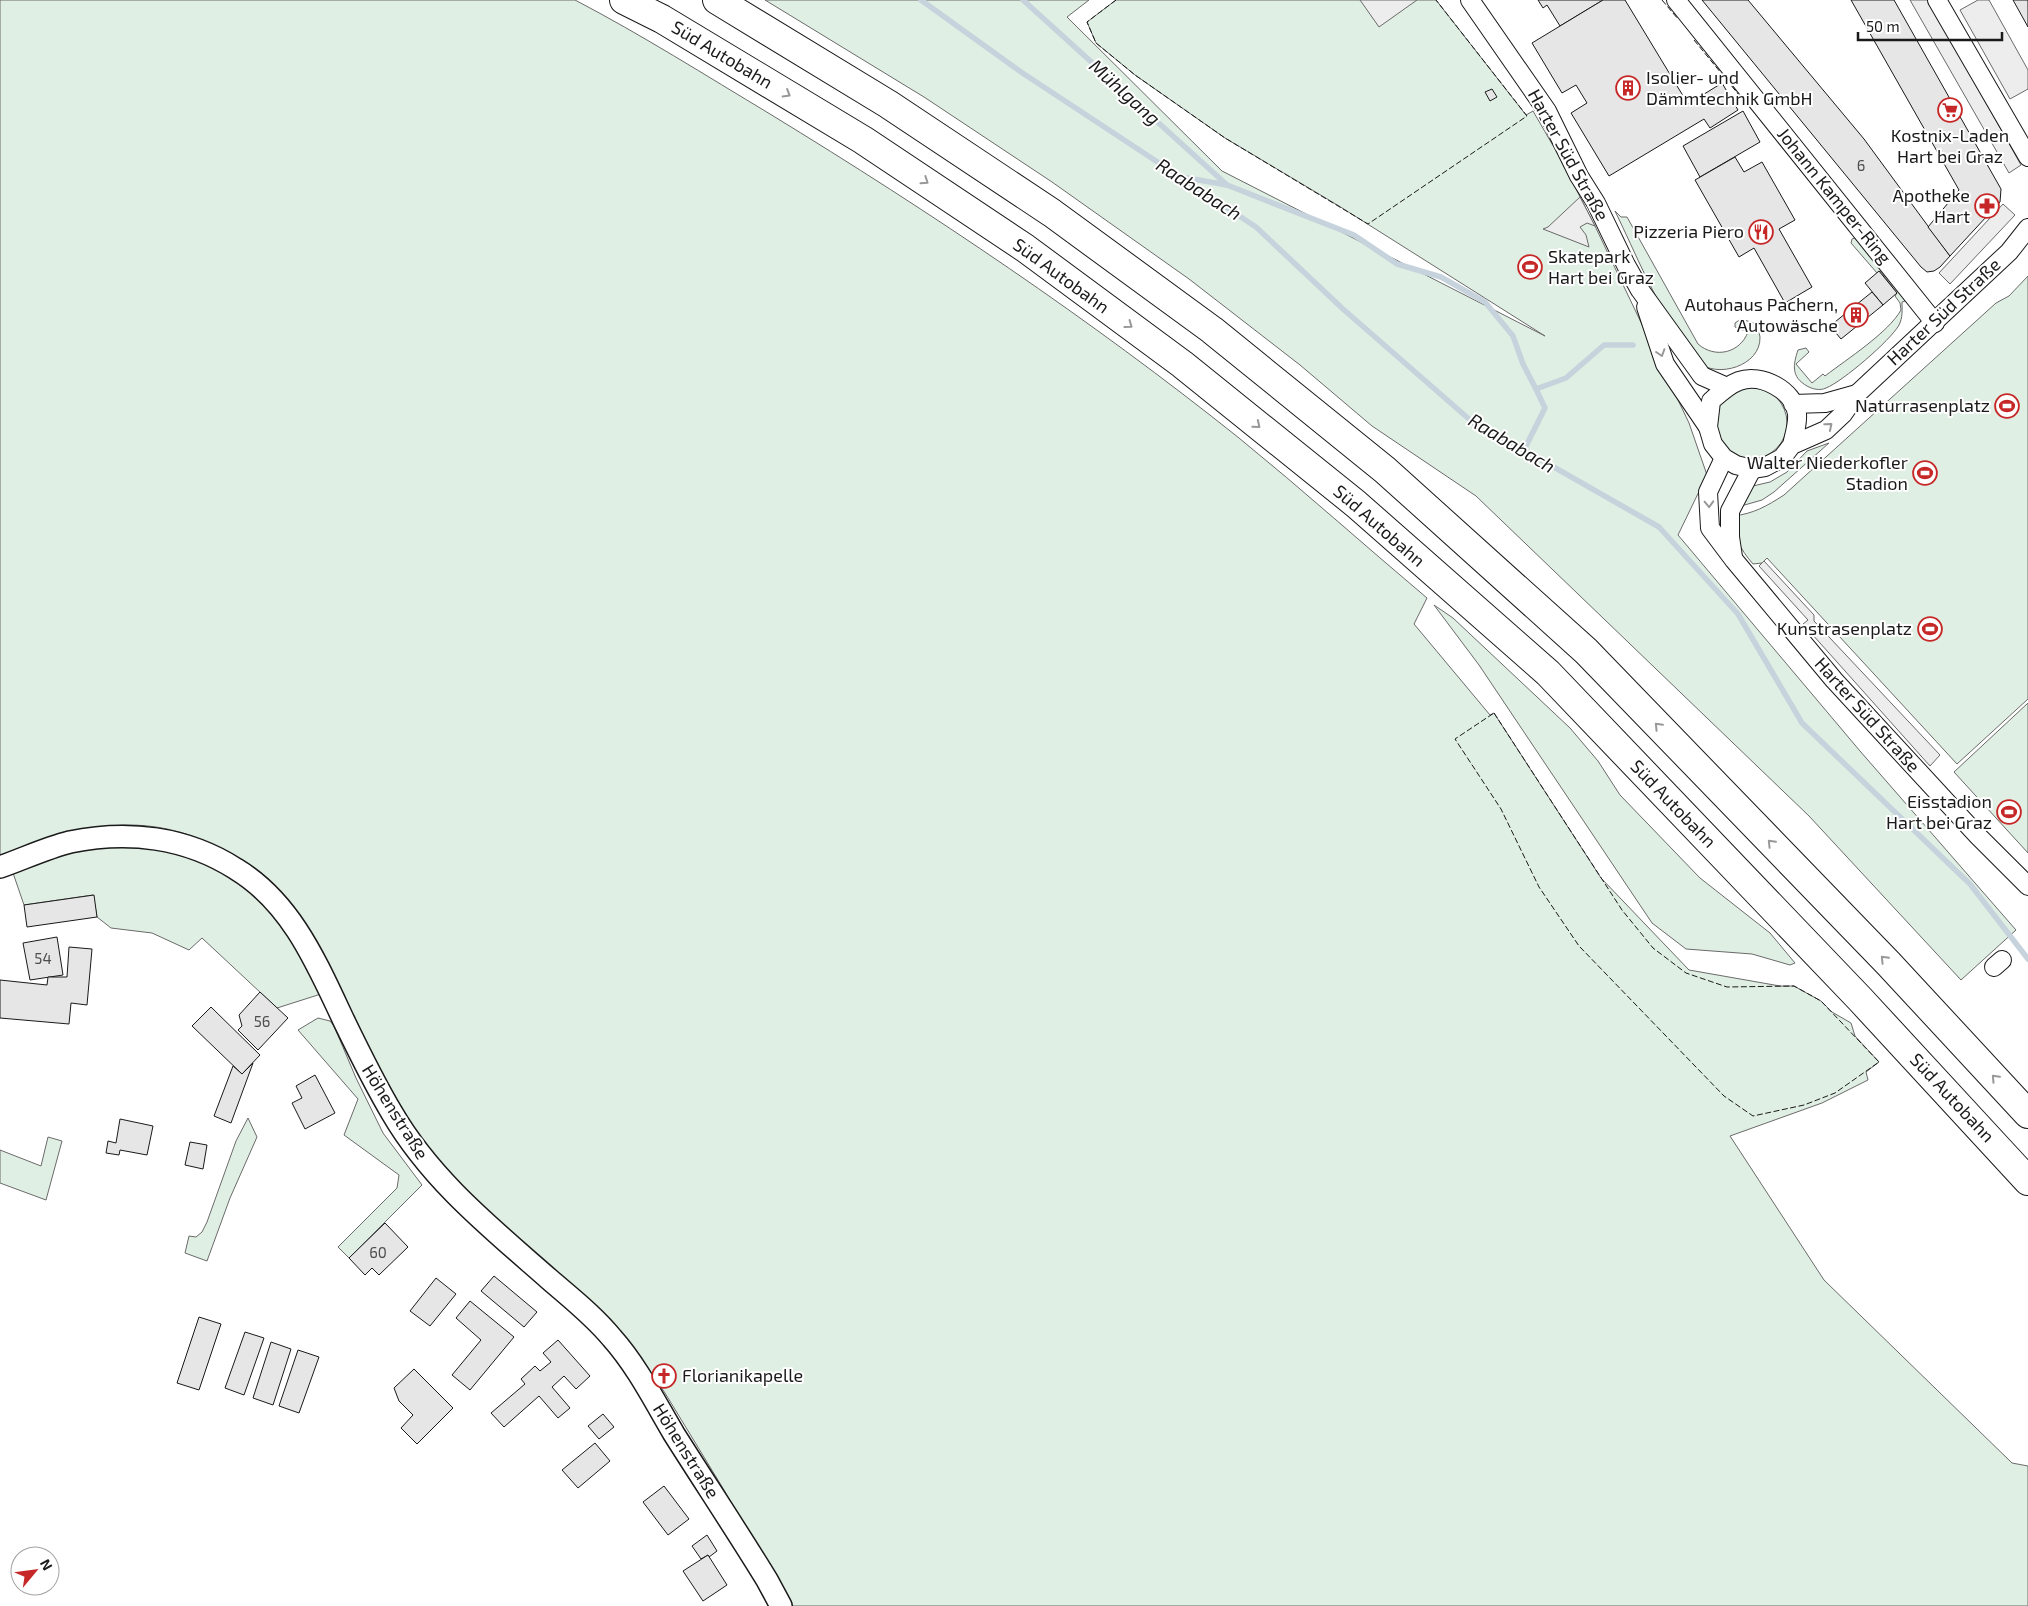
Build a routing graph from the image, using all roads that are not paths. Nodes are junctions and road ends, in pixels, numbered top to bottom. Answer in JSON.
{"nodes":[{"id":1,"x":624,"y":0,"type":"edge"},
{"id":2,"x":717,"y":0,"type":"edge"},
{"id":3,"x":1470,"y":0,"type":"edge"},
{"id":4,"x":1676,"y":0,"type":"edge"},
{"id":5,"x":1937,"y":0,"type":"edge"},
{"id":6,"x":2028,"y":157,"type":"edge"},
{"id":7,"x":2028,"y":228,"type":"edge"},
{"id":8,"x":1640,"y":290,"type":"junction"},
{"id":9,"x":1935,"y":323,"type":"junction"},
{"id":10,"x":1727,"y":387,"type":"junction"},
{"id":11,"x":1857,"y":394,"type":"junction"},
{"id":12,"x":1793,"y":404,"type":"junction"},
{"id":13,"x":1708,"y":427,"type":"junction"},
{"id":14,"x":1792,"y":445,"type":"junction"},
{"id":15,"x":1724,"y":458,"type":"junction"},
{"id":16,"x":1752,"y":468,"type":"junction"},
{"id":17,"x":1734,"y":560,"type":"junction"},
{"id":18,"x":0,"y":868,"type":"edge"},
{"id":19,"x":2028,"y":886,"type":"edge"},
{"id":20,"x":2028,"y":1114,"type":"edge"},
{"id":21,"x":2028,"y":1181,"type":"edge"},
{"id":22,"x":781,"y":1606,"type":"edge"}],
"edges":[{"from":1,"to":21,"type":"highway","name":"Süd Autobahn","one_way":true},
{"from":20,"to":2,"type":"highway","one_way":true},
{"from":3,"to":8,"type":"street","name":"Harter Süd Straße"},
{"from":4,"to":9,"type":"street","name":"Johann Kamper-Ring"},
{"from":5,"to":6,"type":"street"},
{"from":7,"to":9,"type":"street","name":"Harter Süd Straße"},
{"from":8,"to":10,"type":"street","name":"Harter Süd Straße"},
{"from":8,"to":13,"type":"street","name":"Harter Süd Straße","one_way":true},
{"from":9,"to":11,"type":"street","name":"Harter Süd Straße"},
{"from":10,"to":12,"type":"street"},
{"from":10,"to":13,"type":"street","name":"Harter Süd Straße"},
{"from":11,"to":12,"type":"street","name":"Harter Süd Straße"},
{"from":14,"to":11,"type":"street","name":"Harter Süd Straße","one_way":true},
{"from":12,"to":14,"type":"street"},
{"from":13,"to":15,"type":"street","name":"Harter Süd Straße"},
{"from":14,"to":16,"type":"street","name":"Harter Süd Straße"},
{"from":15,"to":16,"type":"street"},
{"from":15,"to":17,"type":"street","name":"Harter Süd Straße","one_way":true},
{"from":16,"to":17,"type":"street"},
{"from":17,"to":19,"type":"street","name":"Harter Süd Straße"},
{"from":18,"to":22,"type":"street","name":"Höhenstraße"}]}
